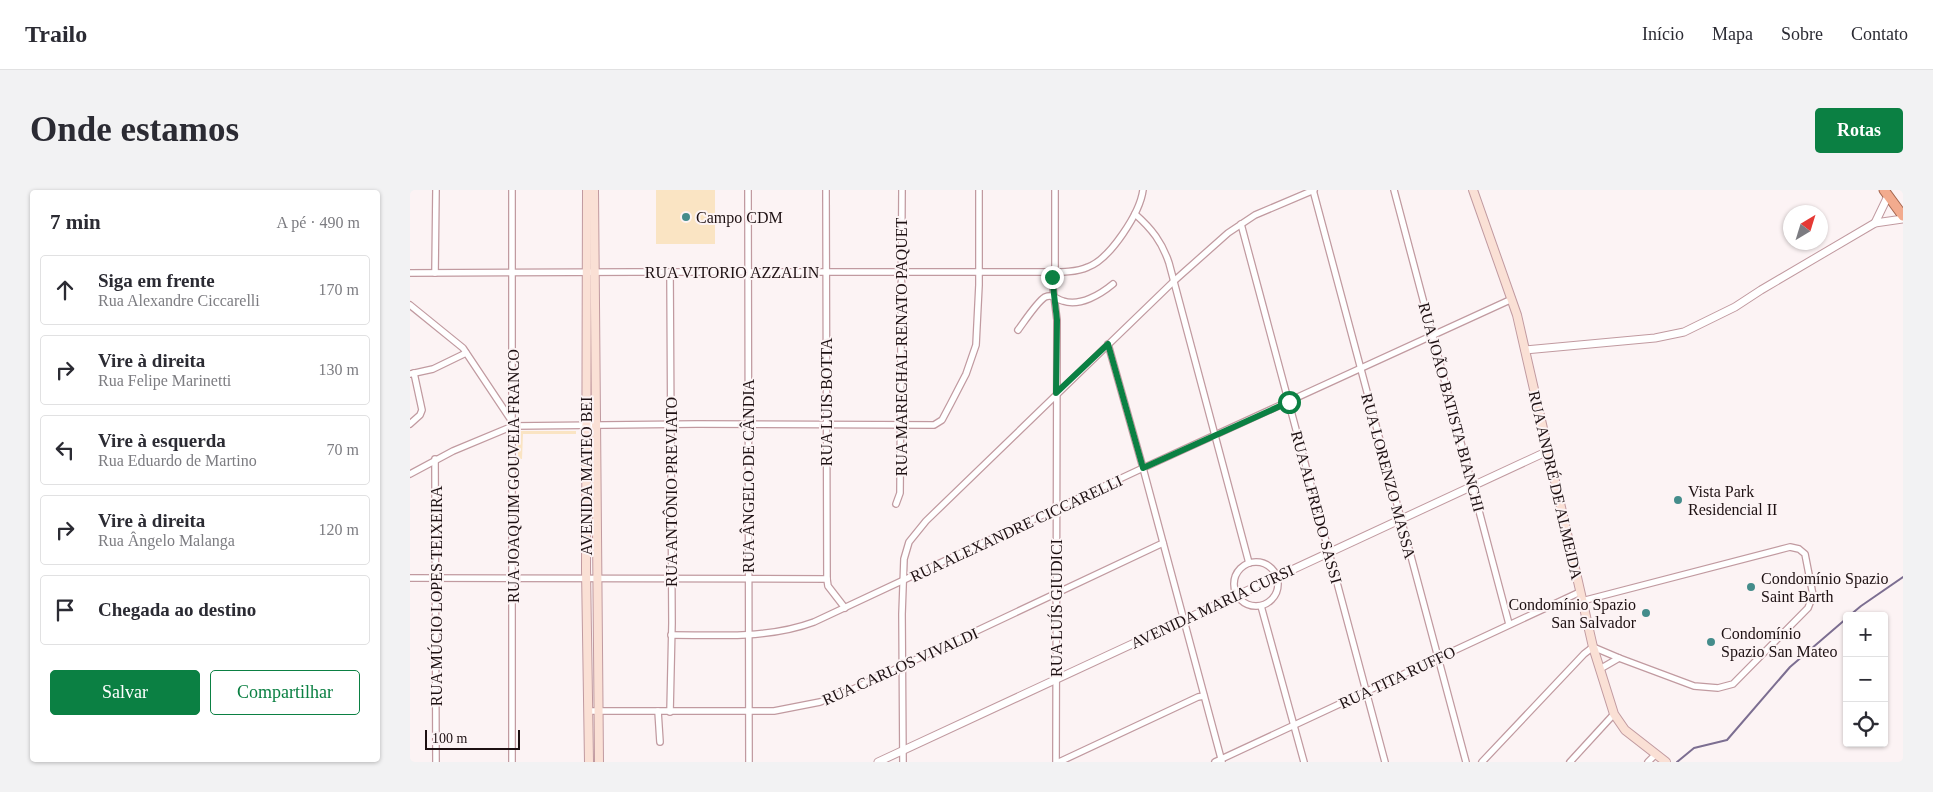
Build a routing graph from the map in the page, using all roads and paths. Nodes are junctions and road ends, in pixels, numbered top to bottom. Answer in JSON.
{"nodes":[{"id":1,"x":436,"y":190,"type":"edge"},
{"id":2,"x":512,"y":190,"type":"edge"},
{"id":3,"x":587,"y":190,"type":"edge"},
{"id":4,"x":594,"y":190,"type":"edge"},
{"id":5,"x":748,"y":190,"type":"edge"},
{"id":6,"x":826,"y":190,"type":"edge"},
{"id":7,"x":902,"y":190,"type":"edge"},
{"id":8,"x":979,"y":190,"type":"edge"},
{"id":9,"x":1055,"y":190,"type":"edge"},
{"id":10,"x":1143,"y":190,"type":"edge"},
{"id":11,"x":1313,"y":190,"type":"edge"},
{"id":12,"x":1394,"y":190,"type":"edge"},
{"id":13,"x":1474,"y":190,"type":"edge"},
{"id":14,"x":1886,"y":193,"type":"edge"},
{"id":15,"x":1135,"y":214,"type":"junction"},
{"id":16,"x":1903,"y":217,"type":"edge"},
{"id":17,"x":1875,"y":223,"type":"junction"},
{"id":18,"x":1240,"y":224,"type":"junction"},
{"id":19,"x":749,"y":271,"type":"junction"},
{"id":20,"x":512,"y":272,"type":"junction"},
{"id":21,"x":591,"y":272,"type":"junction"},
{"id":22,"x":670,"y":272,"type":"junction"},
{"id":23,"x":826,"y":272,"type":"junction"},
{"id":24,"x":902,"y":272,"type":"junction"},
{"id":25,"x":979,"y":272,"type":"junction"},
{"id":26,"x":1054,"y":272,"type":"junction"},
{"id":27,"x":410,"y":273,"type":"edge"},
{"id":28,"x":435,"y":273,"type":"junction"},
{"id":29,"x":1174,"y":281,"type":"junction"},
{"id":30,"x":1113,"y":284,"type":"dead end"},
{"id":31,"x":1055,"y":297,"type":"junction"},
{"id":32,"x":1512,"y":299,"type":"junction"},
{"id":33,"x":410,"y":305,"type":"edge"},
{"id":34,"x":1018,"y":330,"type":"dead end"},
{"id":35,"x":1432,"y":336,"type":"junction"},
{"id":36,"x":1108,"y":344,"type":"junction"},
{"id":37,"x":1525,"y":350,"type":"junction"},
{"id":38,"x":466,"y":353,"type":"junction"},
{"id":39,"x":1361,"y":370,"type":"junction"},
{"id":40,"x":412,"y":374,"type":"edge"},
{"id":41,"x":410,"y":382,"type":"edge"},
{"id":42,"x":1056,"y":393,"type":"junction"},
{"id":43,"x":1289,"y":402,"type":"junction"},
{"id":44,"x":410,"y":424,"type":"edge"},
{"id":45,"x":671,"y":424,"type":"junction"},
{"id":46,"x":513,"y":425,"type":"junction"},
{"id":47,"x":586,"y":425,"type":"junction"},
{"id":48,"x":596,"y":425,"type":"junction"},
{"id":49,"x":748,"y":425,"type":"junction"},
{"id":50,"x":826,"y":425,"type":"junction"},
{"id":51,"x":901,"y":425,"type":"junction"},
{"id":52,"x":1216,"y":435,"type":"junction"},
{"id":53,"x":1548,"y":451,"type":"junction"},
{"id":54,"x":435,"y":460,"type":"junction"},
{"id":55,"x":1143,"y":468,"type":"junction"},
{"id":56,"x":410,"y":474,"type":"edge"},
{"id":57,"x":1473,"y":486,"type":"junction"},
{"id":58,"x":896,"y":504,"type":"dead end"},
{"id":59,"x":1056,"y":510,"type":"junction"},
{"id":60,"x":1401,"y":519,"type":"junction"},
{"id":61,"x":1163,"y":542,"type":"junction"},
{"id":62,"x":1329,"y":551,"type":"junction"},
{"id":63,"x":1249,"y":563,"type":"junction"},
{"id":64,"x":1276,"y":575,"type":"junction"},
{"id":65,"x":410,"y":578,"type":"edge"},
{"id":66,"x":436,"y":578,"type":"junction"},
{"id":67,"x":513,"y":578,"type":"junction"},
{"id":68,"x":586,"y":578,"type":"junction"},
{"id":69,"x":597,"y":578,"type":"junction"},
{"id":70,"x":671,"y":578,"type":"junction"},
{"id":71,"x":748,"y":579,"type":"junction"},
{"id":72,"x":827,"y":579,"type":"junction"},
{"id":73,"x":902,"y":581,"type":"junction"},
{"id":74,"x":1580,"y":592,"type":"junction"},
{"id":75,"x":1056,"y":594,"type":"junction"},
{"id":76,"x":1236,"y":594,"type":"junction"},
{"id":77,"x":1582,"y":601,"type":"junction"},
{"id":78,"x":1261,"y":606,"type":"junction"},
{"id":79,"x":845,"y":608,"type":"junction"},
{"id":80,"x":1184,"y":619,"type":"junction"},
{"id":81,"x":1509,"y":624,"type":"junction"},
{"id":82,"x":671,"y":635,"type":"junction"},
{"id":83,"x":749,"y":635,"type":"junction"},
{"id":84,"x":1593,"y":647,"type":"junction"},
{"id":85,"x":1438,"y":658,"type":"junction"},
{"id":86,"x":1619,"y":658,"type":"junction"},
{"id":87,"x":902,"y":666,"type":"junction"},
{"id":88,"x":1600,"y":669,"type":"junction"},
{"id":89,"x":1056,"y":678,"type":"junction"},
{"id":90,"x":1366,"y":692,"type":"junction"},
{"id":91,"x":1204,"y":696,"type":"junction"},
{"id":92,"x":588,"y":711,"type":"junction"},
{"id":93,"x":658,"y":711,"type":"junction"},
{"id":94,"x":749,"y":711,"type":"junction"},
{"id":95,"x":598,"y":712,"type":"junction"},
{"id":96,"x":670,"y":712,"type":"junction"},
{"id":97,"x":1614,"y":714,"type":"junction"},
{"id":98,"x":1294,"y":725,"type":"junction"},
{"id":99,"x":660,"y":742,"type":"dead end"},
{"id":100,"x":903,"y":750,"type":"junction"},
{"id":101,"x":1656,"y":754,"type":"junction"},
{"id":102,"x":1222,"y":760,"type":"edge"},
{"id":103,"x":436,"y":762,"type":"edge"},
{"id":104,"x":512,"y":762,"type":"edge"},
{"id":105,"x":589,"y":762,"type":"edge"},
{"id":106,"x":599,"y":762,"type":"edge"},
{"id":107,"x":749,"y":762,"type":"edge"},
{"id":108,"x":878,"y":762,"type":"edge"},
{"id":109,"x":903,"y":762,"type":"edge"},
{"id":110,"x":1058,"y":762,"type":"edge"},
{"id":111,"x":1215,"y":762,"type":"edge"},
{"id":112,"x":1304,"y":762,"type":"edge"},
{"id":113,"x":1385,"y":762,"type":"edge"},
{"id":114,"x":1466,"y":762,"type":"edge"},
{"id":115,"x":1482,"y":762,"type":"edge"},
{"id":116,"x":1570,"y":762,"type":"edge"},
{"id":117,"x":1648,"y":762,"type":"edge"},
{"id":118,"x":1666,"y":762,"type":"edge"}],
"edges":[{"from":1,"to":28,"type":"street"},
{"from":2,"to":20,"type":"street","name":"RUA JOAQUIM GOUVEIA FRANCO"},
{"from":3,"to":21,"type":"main road","name":"AVENIDA MATEO BEI"},
{"from":4,"to":21,"type":"main road","name":"AVENIDA MATEO BEI"},
{"from":5,"to":19,"type":"street","name":"RUA ÂNGELO DE CÂNDIA"},
{"from":6,"to":23,"type":"street","name":"RUA LUIS BOTTA"},
{"from":7,"to":24,"type":"street","name":"RUA MARECHAL RENATO PAQUET"},
{"from":8,"to":25,"type":"street"},
{"from":9,"to":26,"type":"street","name":"RUA LUÍS GIUDICI"},
{"from":10,"to":15,"type":"street","name":"RUA VITORIO AZZALIN"},
{"from":11,"to":18,"type":"street"},
{"from":11,"to":39,"type":"street","name":"RUA LORENZO MASSA"},
{"from":12,"to":35,"type":"street","name":"RUA JOÃO BATISTA BIANCHI"},
{"from":13,"to":32,"type":"main road","name":"RUA ANDRÉ DE ALMEIDA"},
{"from":14,"to":16,"type":"highway"},
{"from":14,"to":17,"type":"street"},
{"from":15,"to":26,"type":"street","name":"RUA VITORIO AZZALIN"},
{"from":15,"to":29,"type":"street"},
{"from":16,"to":17,"type":"street"},
{"from":17,"to":37,"type":"street"},
{"from":18,"to":29,"type":"street"},
{"from":18,"to":43,"type":"street","name":"RUA ALFREDO SASSI"},
{"from":19,"to":22,"type":"street","name":"RUA VITORIO AZZALIN"},
{"from":19,"to":23,"type":"street","name":"RUA VITORIO AZZALIN"},
{"from":19,"to":49,"type":"street","name":"RUA ÂNGELO DE CÂNDIA"},
{"from":20,"to":21,"type":"street","name":"RUA VITORIO AZZALIN"},
{"from":20,"to":28,"type":"street","name":"RUA VITORIO AZZALIN"},
{"from":20,"to":46,"type":"street","name":"RUA JOAQUIM GOUVEIA FRANCO"},
{"from":21,"to":22,"type":"street","name":"RUA VITORIO AZZALIN"},
{"from":21,"to":47,"type":"main road","name":"AVENIDA MATEO BEI"},
{"from":21,"to":48,"type":"main road","name":"AVENIDA MATEO BEI"},
{"from":22,"to":45,"type":"street","name":"RUA ANTÔNIO PREVIATO"},
{"from":23,"to":24,"type":"street","name":"RUA VITORIO AZZALIN"},
{"from":23,"to":50,"type":"street","name":"RUA LUIS BOTTA"},
{"from":24,"to":25,"type":"street","name":"RUA VITORIO AZZALIN"},
{"from":24,"to":51,"type":"street","name":"RUA MARECHAL RENATO PAQUET"},
{"from":25,"to":26,"type":"street","name":"RUA VITORIO AZZALIN"},
{"from":25,"to":51,"type":"street"},
{"from":26,"to":31,"type":"street","name":"RUA LUÍS GIUDICI"},
{"from":27,"to":28,"type":"street","name":"RUA VITORIO AZZALIN"},
{"from":29,"to":36,"type":"street"},
{"from":29,"to":52,"type":"street"},
{"from":30,"to":31,"type":"street"},
{"from":31,"to":34,"type":"street"},
{"from":31,"to":42,"type":"street","name":"RUA LUÍS GIUDICI"},
{"from":32,"to":35,"type":"street","name":"RUA ALEXANDRE CICCARELLI"},
{"from":32,"to":37,"type":"main road","name":"RUA ANDRÉ DE ALMEIDA"},
{"from":33,"to":38,"type":"street"},
{"from":35,"to":39,"type":"street","name":"RUA ALEXANDRE CICCARELLI"},
{"from":35,"to":57,"type":"street","name":"RUA JOÃO BATISTA BIANCHI"},
{"from":36,"to":42,"type":"street"},
{"from":36,"to":55,"type":"street"},
{"from":37,"to":53,"type":"main road","name":"RUA ANDRÉ DE ALMEIDA"},
{"from":38,"to":40,"type":"street"},
{"from":38,"to":46,"type":"street"},
{"from":39,"to":43,"type":"street","name":"RUA ALEXANDRE CICCARELLI"},
{"from":39,"to":60,"type":"street","name":"RUA LORENZO MASSA"},
{"from":40,"to":41,"type":"street"},
{"from":40,"to":44,"type":"street"},
{"from":42,"to":59,"type":"street","name":"RUA LUÍS GIUDICI"},
{"from":42,"to":73,"type":"street"},
{"from":43,"to":52,"type":"street","name":"RUA ALEXANDRE CICCARELLI"},
{"from":43,"to":62,"type":"street","name":"RUA ALFREDO SASSI"},
{"from":45,"to":48,"type":"street"},
{"from":45,"to":49,"type":"street"},
{"from":45,"to":70,"type":"street","name":"RUA ANTÔNIO PREVIATO"},
{"from":46,"to":47,"type":"street"},
{"from":46,"to":54,"type":"street"},
{"from":46,"to":67,"type":"street","name":"RUA JOAQUIM GOUVEIA FRANCO"},
{"from":47,"to":48,"type":"street"},
{"from":47,"to":68,"type":"main road","name":"AVENIDA MATEO BEI"},
{"from":48,"to":69,"type":"main road","name":"AVENIDA MATEO BEI"},
{"from":49,"to":50,"type":"street"},
{"from":49,"to":71,"type":"street","name":"RUA ÂNGELO DE CÂNDIA"},
{"from":50,"to":51,"type":"street"},
{"from":50,"to":72,"type":"street","name":"RUA LUIS BOTTA"},
{"from":51,"to":58,"type":"street","name":"RUA MARECHAL RENATO PAQUET"},
{"from":52,"to":55,"type":"street","name":"RUA ALEXANDRE CICCARELLI"},
{"from":52,"to":63,"type":"street"},
{"from":53,"to":57,"type":"street","name":"AVENIDA MARIA CURSI"},
{"from":53,"to":74,"type":"main road","name":"RUA ANDRÉ DE ALMEIDA"},
{"from":54,"to":56,"type":"street"},
{"from":54,"to":66,"type":"street","name":"RUA MÚCIO LOPES TEIXEIRA"},
{"from":55,"to":59,"type":"street","name":"RUA ALEXANDRE CICCARELLI"},
{"from":55,"to":61,"type":"street"},
{"from":57,"to":60,"type":"street","name":"AVENIDA MARIA CURSI"},
{"from":57,"to":81,"type":"street","name":"RUA JOÃO BATISTA BIANCHI"},
{"from":59,"to":73,"type":"street","name":"RUA ALEXANDRE CICCARELLI"},
{"from":59,"to":75,"type":"street","name":"RUA LUÍS GIUDICI"},
{"from":60,"to":62,"type":"street","name":"AVENIDA MARIA CURSI"},
{"from":60,"to":85,"type":"street","name":"RUA LORENZO MASSA"},
{"from":61,"to":75,"type":"street","name":"RUA CARLOS VIVALDI"},
{"from":61,"to":80,"type":"street"},
{"from":62,"to":64,"type":"street","name":"AVENIDA MARIA CURSI"},
{"from":62,"to":90,"type":"street","name":"RUA ALFREDO SASSI"},
{"from":63,"to":64,"type":"street"},
{"from":63,"to":76,"type":"street"},
{"from":64,"to":76,"type":"street","name":"AVENIDA MARIA CURSI"},
{"from":64,"to":78,"type":"street"},
{"from":65,"to":66,"type":"street"},
{"from":66,"to":67,"type":"street"},
{"from":66,"to":103,"type":"street","name":"RUA MÚCIO LOPES TEIXEIRA"},
{"from":67,"to":68,"type":"street"},
{"from":67,"to":104,"type":"street","name":"RUA JOAQUIM GOUVEIA FRANCO"},
{"from":68,"to":69,"type":"street"},
{"from":68,"to":92,"type":"main road","name":"AVENIDA MATEO BEI"},
{"from":69,"to":70,"type":"street"},
{"from":69,"to":95,"type":"main road","name":"AVENIDA MATEO BEI"},
{"from":70,"to":71,"type":"street"},
{"from":70,"to":82,"type":"street","name":"RUA ANTÔNIO PREVIATO"},
{"from":71,"to":72,"type":"street"},
{"from":71,"to":83,"type":"street","name":"RUA ÂNGELO DE CÂNDIA"},
{"from":72,"to":79,"type":"street","name":"RUA LUIS BOTTA"},
{"from":73,"to":79,"type":"street","name":"RUA ALEXANDRE CICCARELLI"},
{"from":73,"to":87,"type":"street"},
{"from":74,"to":77,"type":"main road","name":"RUA ANDRÉ DE ALMEIDA"},
{"from":74,"to":81,"type":"street","name":"RUA TITA RUFFO"},
{"from":75,"to":87,"type":"street","name":"RUA CARLOS VIVALDI"},
{"from":75,"to":89,"type":"street","name":"RUA LUÍS GIUDICI"},
{"from":76,"to":78,"type":"street"},
{"from":76,"to":80,"type":"street","name":"AVENIDA MARIA CURSI"},
{"from":77,"to":84,"type":"main road","name":"RUA ANDRÉ DE ALMEIDA"},
{"from":77,"to":86,"type":"street"},
{"from":78,"to":98,"type":"street"},
{"from":79,"to":83,"type":"street","name":"RUA ALEXANDRE CICCARELLI"},
{"from":80,"to":89,"type":"street","name":"AVENIDA MARIA CURSI"},
{"from":80,"to":91,"type":"street"},
{"from":81,"to":85,"type":"street","name":"RUA TITA RUFFO"},
{"from":82,"to":83,"type":"street","name":"RUA ALEXANDRE CICCARELLI"},
{"from":82,"to":96,"type":"street","name":"RUA ANTÔNIO PREVIATO"},
{"from":83,"to":94,"type":"street","name":"RUA ÂNGELO DE CÂNDIA"},
{"from":84,"to":86,"type":"street"},
{"from":84,"to":88,"type":"main road","name":"RUA ANDRÉ DE ALMEIDA"},
{"from":84,"to":115,"type":"street"},
{"from":85,"to":90,"type":"street","name":"RUA TITA RUFFO"},
{"from":85,"to":114,"type":"street","name":"RUA LORENZO MASSA"},
{"from":86,"to":88,"type":"street"},
{"from":87,"to":94,"type":"street","name":"RUA CARLOS VIVALDI"},
{"from":87,"to":100,"type":"street"},
{"from":88,"to":97,"type":"main road","name":"RUA ANDRÉ DE ALMEIDA"},
{"from":89,"to":100,"type":"street","name":"AVENIDA MARIA CURSI"},
{"from":89,"to":110,"type":"street","name":"RUA LUÍS GIUDICI"},
{"from":90,"to":98,"type":"street","name":"RUA TITA RUFFO"},
{"from":90,"to":113,"type":"street","name":"RUA ALFREDO SASSI"},
{"from":91,"to":102,"type":"street"},
{"from":91,"to":110,"type":"street"},
{"from":92,"to":95,"type":"street","name":"RUA CARLOS VIVALDI"},
{"from":92,"to":105,"type":"main road","name":"AVENIDA MATEO BEI"},
{"from":93,"to":95,"type":"street","name":"RUA CARLOS VIVALDI"},
{"from":93,"to":96,"type":"street","name":"RUA CARLOS VIVALDI"},
{"from":93,"to":99,"type":"street"},
{"from":94,"to":96,"type":"street","name":"RUA CARLOS VIVALDI"},
{"from":94,"to":107,"type":"street","name":"RUA ÂNGELO DE CÂNDIA"},
{"from":95,"to":106,"type":"main road","name":"AVENIDA MATEO BEI"},
{"from":97,"to":101,"type":"main road","name":"RUA ANDRÉ DE ALMEIDA"},
{"from":97,"to":116,"type":"street"},
{"from":98,"to":102,"type":"street","name":"RUA TITA RUFFO"},
{"from":98,"to":112,"type":"street"},
{"from":100,"to":108,"type":"street","name":"AVENIDA MARIA CURSI"},
{"from":100,"to":109,"type":"street"},
{"from":101,"to":117,"type":"street"},
{"from":101,"to":118,"type":"main road","name":"RUA ANDRÉ DE ALMEIDA"},
{"from":102,"to":111,"type":"street","name":"RUA TITA RUFFO"}]}
